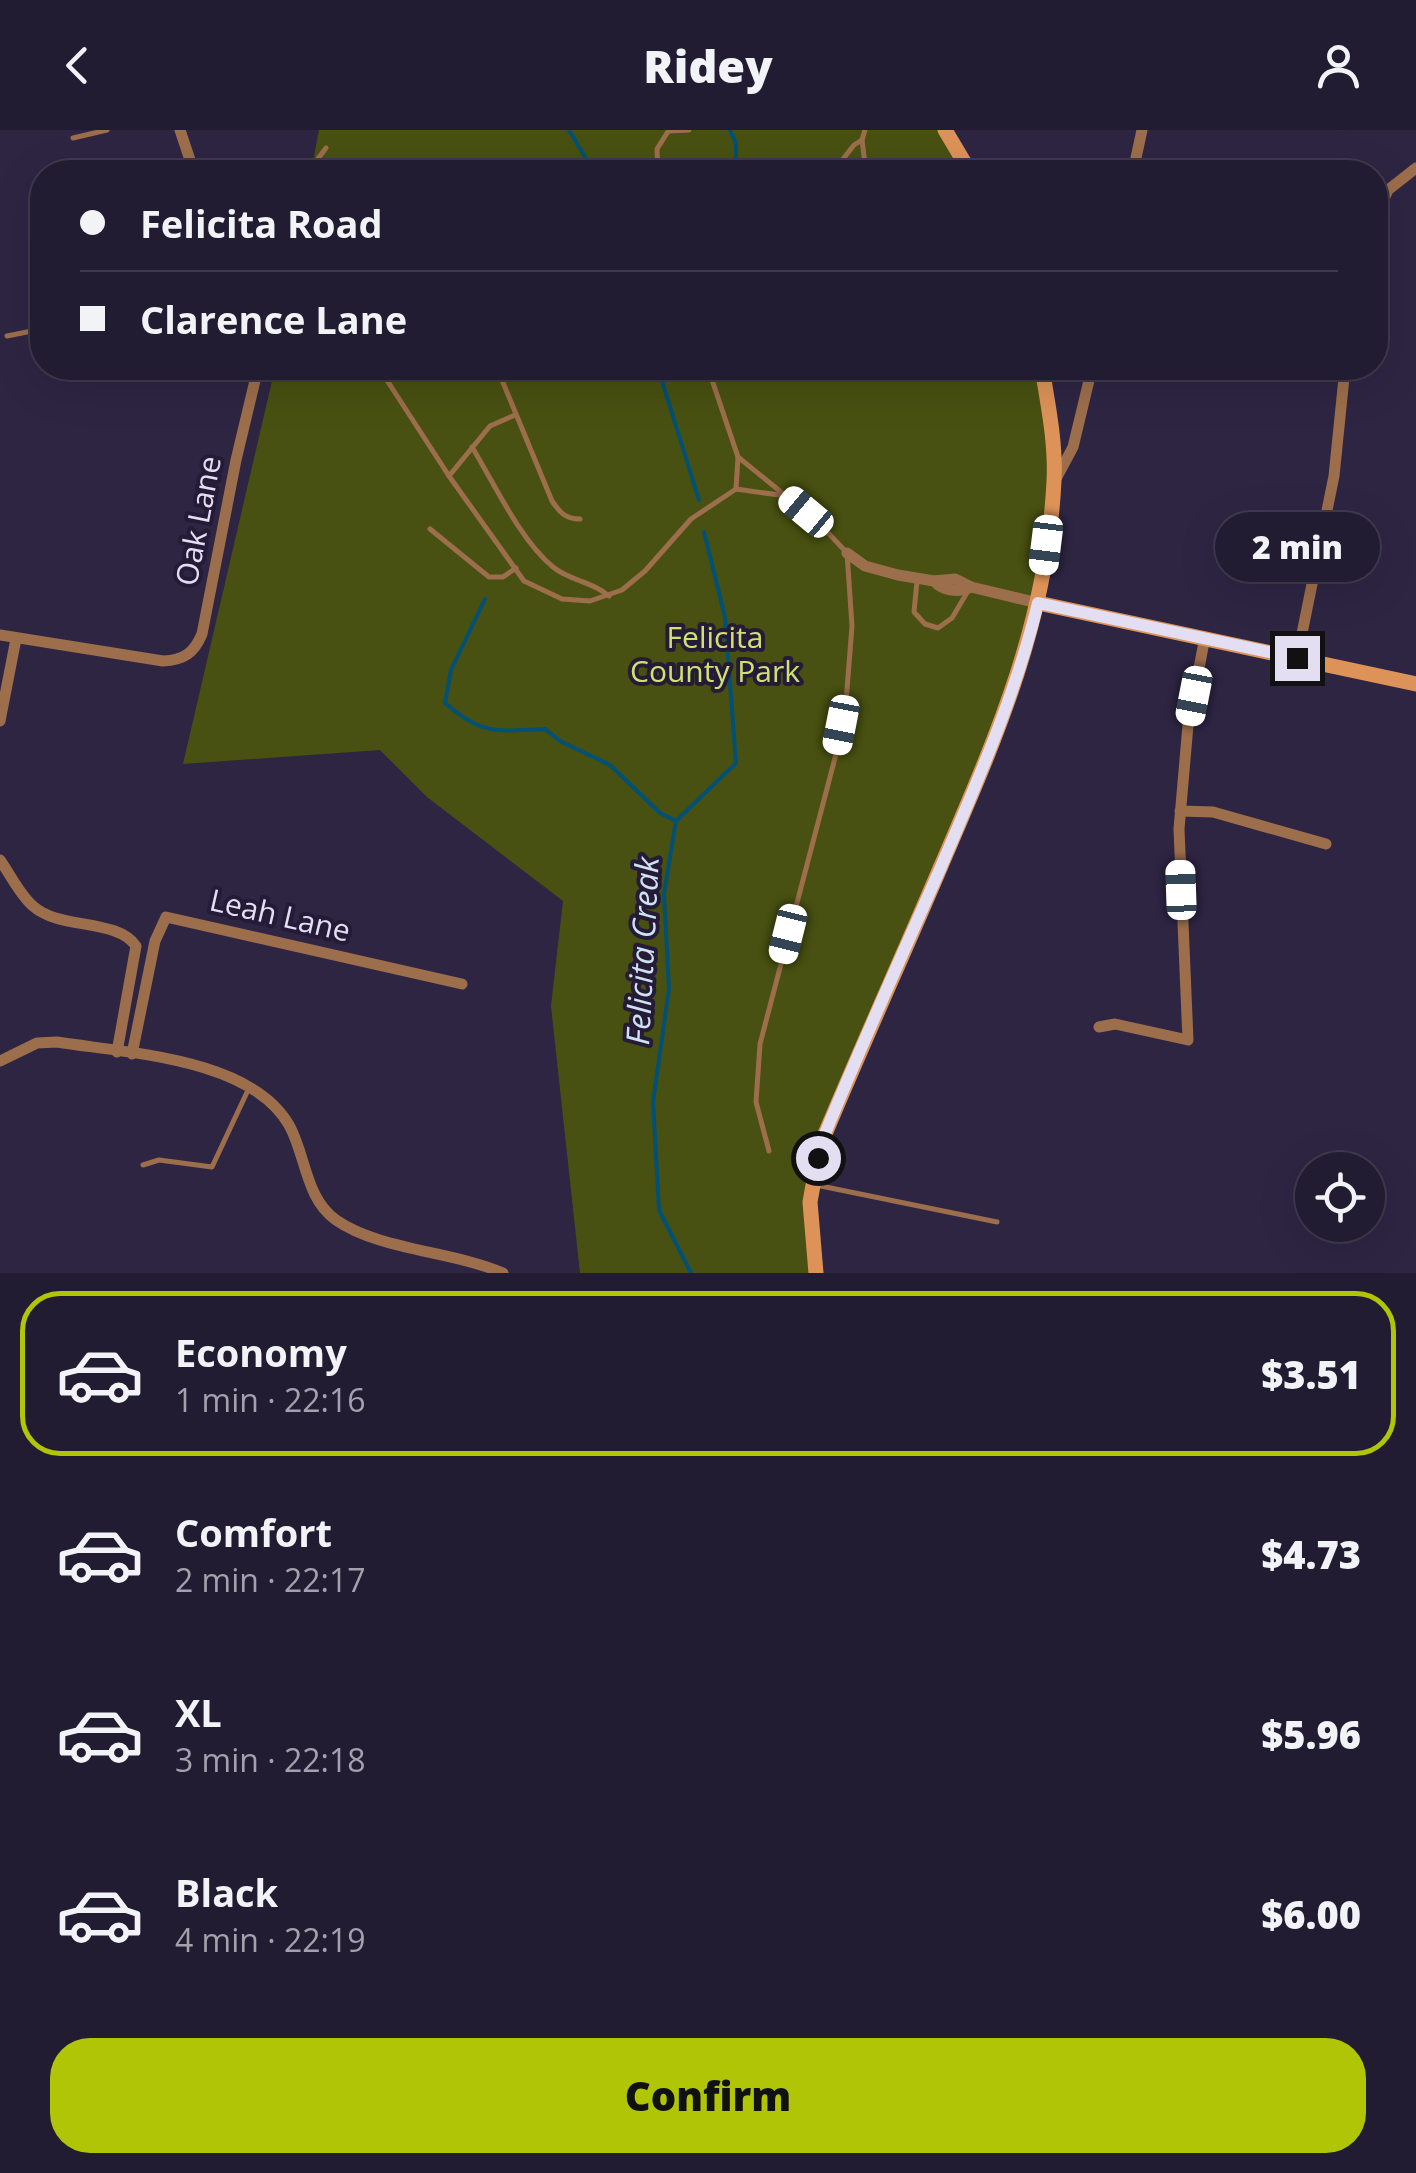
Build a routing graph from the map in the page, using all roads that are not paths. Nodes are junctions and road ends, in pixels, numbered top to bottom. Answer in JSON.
{"nodes":[{"id":1,"x":107,"y":130,"type":"edge"},
{"id":2,"x":180,"y":130,"type":"edge"},
{"id":3,"x":668,"y":130,"type":"edge"},
{"id":4,"x":690,"y":130,"type":"edge"},
{"id":5,"x":865,"y":130,"type":"edge"},
{"id":6,"x":944,"y":130,"type":"edge"},
{"id":7,"x":1142,"y":130,"type":"edge"},
{"id":8,"x":73,"y":138,"type":"dead end"},
{"id":9,"x":862,"y":140,"type":"junction"},
{"id":10,"x":326,"y":148,"type":"dead end"},
{"id":11,"x":190,"y":160,"type":"edge"},
{"id":12,"x":318,"y":160,"type":"edge"},
{"id":13,"x":657,"y":160,"type":"edge"},
{"id":14,"x":842,"y":160,"type":"edge"},
{"id":15,"x":864,"y":160,"type":"edge"},
{"id":16,"x":963,"y":160,"type":"edge"},
{"id":17,"x":1136,"y":160,"type":"edge"},
{"id":18,"x":1416,"y":168,"type":"edge"},
{"id":19,"x":1388,"y":190,"type":"edge"},
{"id":20,"x":30,"y":331,"type":"edge"},
{"id":21,"x":7,"y":336,"type":"dead end"},
{"id":22,"x":255,"y":380,"type":"edge"},
{"id":23,"x":387,"y":380,"type":"edge"},
{"id":24,"x":502,"y":380,"type":"edge"},
{"id":25,"x":712,"y":380,"type":"edge"},
{"id":26,"x":1044,"y":380,"type":"edge"},
{"id":27,"x":1089,"y":380,"type":"edge"},
{"id":28,"x":1343,"y":380,"type":"edge"},
{"id":29,"x":516,"y":414,"type":"junction"},
{"id":30,"x":472,"y":447,"type":"junction"},
{"id":31,"x":738,"y":457,"type":"junction"},
{"id":32,"x":449,"y":476,"type":"junction"},
{"id":33,"x":1054,"y":482,"type":"junction"},
{"id":34,"x":736,"y":489,"type":"junction"},
{"id":35,"x":786,"y":496,"type":"junction"},
{"id":36,"x":580,"y":519,"type":"dead end"},
{"id":37,"x":430,"y":529,"type":"dead end"},
{"id":38,"x":847,"y":553,"type":"junction"},
{"id":39,"x":516,"y":568,"type":"junction"},
{"id":40,"x":917,"y":578,"type":"junction"},
{"id":41,"x":970,"y":587,"type":"junction"},
{"id":42,"x":609,"y":596,"type":"junction"},
{"id":43,"x":1038,"y":603,"type":"junction"},
{"id":44,"x":0,"y":635,"type":"edge"},
{"id":45,"x":1205,"y":637,"type":"junction"},
{"id":46,"x":16,"y":639,"type":"junction"},
{"id":47,"x":1297,"y":658,"type":"junction"},
{"id":48,"x":1416,"y":684,"type":"edge"},
{"id":49,"x":0,"y":721,"type":"edge"},
{"id":50,"x":1180,"y":811,"type":"junction"},
{"id":51,"x":1326,"y":844,"type":"dead end"},
{"id":52,"x":0,"y":860,"type":"edge"},
{"id":53,"x":462,"y":984,"type":"dead end"},
{"id":54,"x":1099,"y":1027,"type":"dead end"},
{"id":55,"x":118,"y":1052,"type":"junction"},
{"id":56,"x":132,"y":1054,"type":"junction"},
{"id":57,"x":0,"y":1061,"type":"edge"},
{"id":58,"x":249,"y":1087,"type":"junction"},
{"id":59,"x":769,"y":1150,"type":"dead end"},
{"id":60,"x":143,"y":1165,"type":"dead end"},
{"id":61,"x":813,"y":1184,"type":"junction"},
{"id":62,"x":997,"y":1222,"type":"dead end"},
{"id":63,"x":503,"y":1273,"type":"edge"},
{"id":64,"x":816,"y":1273,"type":"edge"}],
"edges":[{"from":1,"to":8,"type":"lane"},
{"from":2,"to":11,"type":"street"},
{"from":3,"to":4,"type":"lane"},
{"from":3,"to":13,"type":"lane"},
{"from":5,"to":9,"type":"lane"},
{"from":6,"to":16,"type":"main road"},
{"from":7,"to":17,"type":"street"},
{"from":9,"to":14,"type":"lane"},
{"from":9,"to":15,"type":"lane"},
{"from":10,"to":12,"type":"lane"},
{"from":18,"to":19,"type":"street"},
{"from":20,"to":21,"type":"lane"},
{"from":22,"to":46,"type":"street","name":"Oak Lane"},
{"from":23,"to":32,"type":"lane"},
{"from":24,"to":29,"type":"lane"},
{"from":25,"to":31,"type":"lane"},
{"from":26,"to":33,"type":"main road"},
{"from":27,"to":33,"type":"street"},
{"from":28,"to":47,"type":"street"},
{"from":29,"to":30,"type":"lane"},
{"from":29,"to":36,"type":"lane"},
{"from":30,"to":32,"type":"lane"},
{"from":30,"to":42,"type":"lane"},
{"from":31,"to":34,"type":"lane"},
{"from":31,"to":35,"type":"lane"},
{"from":32,"to":39,"type":"lane"},
{"from":33,"to":43,"type":"main road"},
{"from":34,"to":35,"type":"lane"},
{"from":34,"to":42,"type":"lane"},
{"from":35,"to":38,"type":"lane"},
{"from":37,"to":39,"type":"lane"},
{"from":38,"to":40,"type":"street"},
{"from":38,"to":59,"type":"lane"},
{"from":39,"to":42,"type":"lane"},
{"from":40,"to":41,"type":"street"},
{"from":40,"to":41,"type":"lane"},
{"from":41,"to":43,"type":"street"},
{"from":43,"to":45,"type":"main road"},
{"from":43,"to":61,"type":"main road"},
{"from":44,"to":46,"type":"street"},
{"from":45,"to":47,"type":"main road"},
{"from":45,"to":50,"type":"street"},
{"from":46,"to":49,"type":"street"},
{"from":47,"to":48,"type":"main road"},
{"from":50,"to":51,"type":"street"},
{"from":50,"to":54,"type":"street"},
{"from":52,"to":55,"type":"street"},
{"from":53,"to":56,"type":"street","name":"Leah Lane"},
{"from":55,"to":56,"type":"street"},
{"from":55,"to":57,"type":"street"},
{"from":56,"to":58,"type":"street"},
{"from":58,"to":60,"type":"lane"},
{"from":58,"to":63,"type":"street"},
{"from":61,"to":62,"type":"lane"},
{"from":61,"to":64,"type":"main road"}]}
